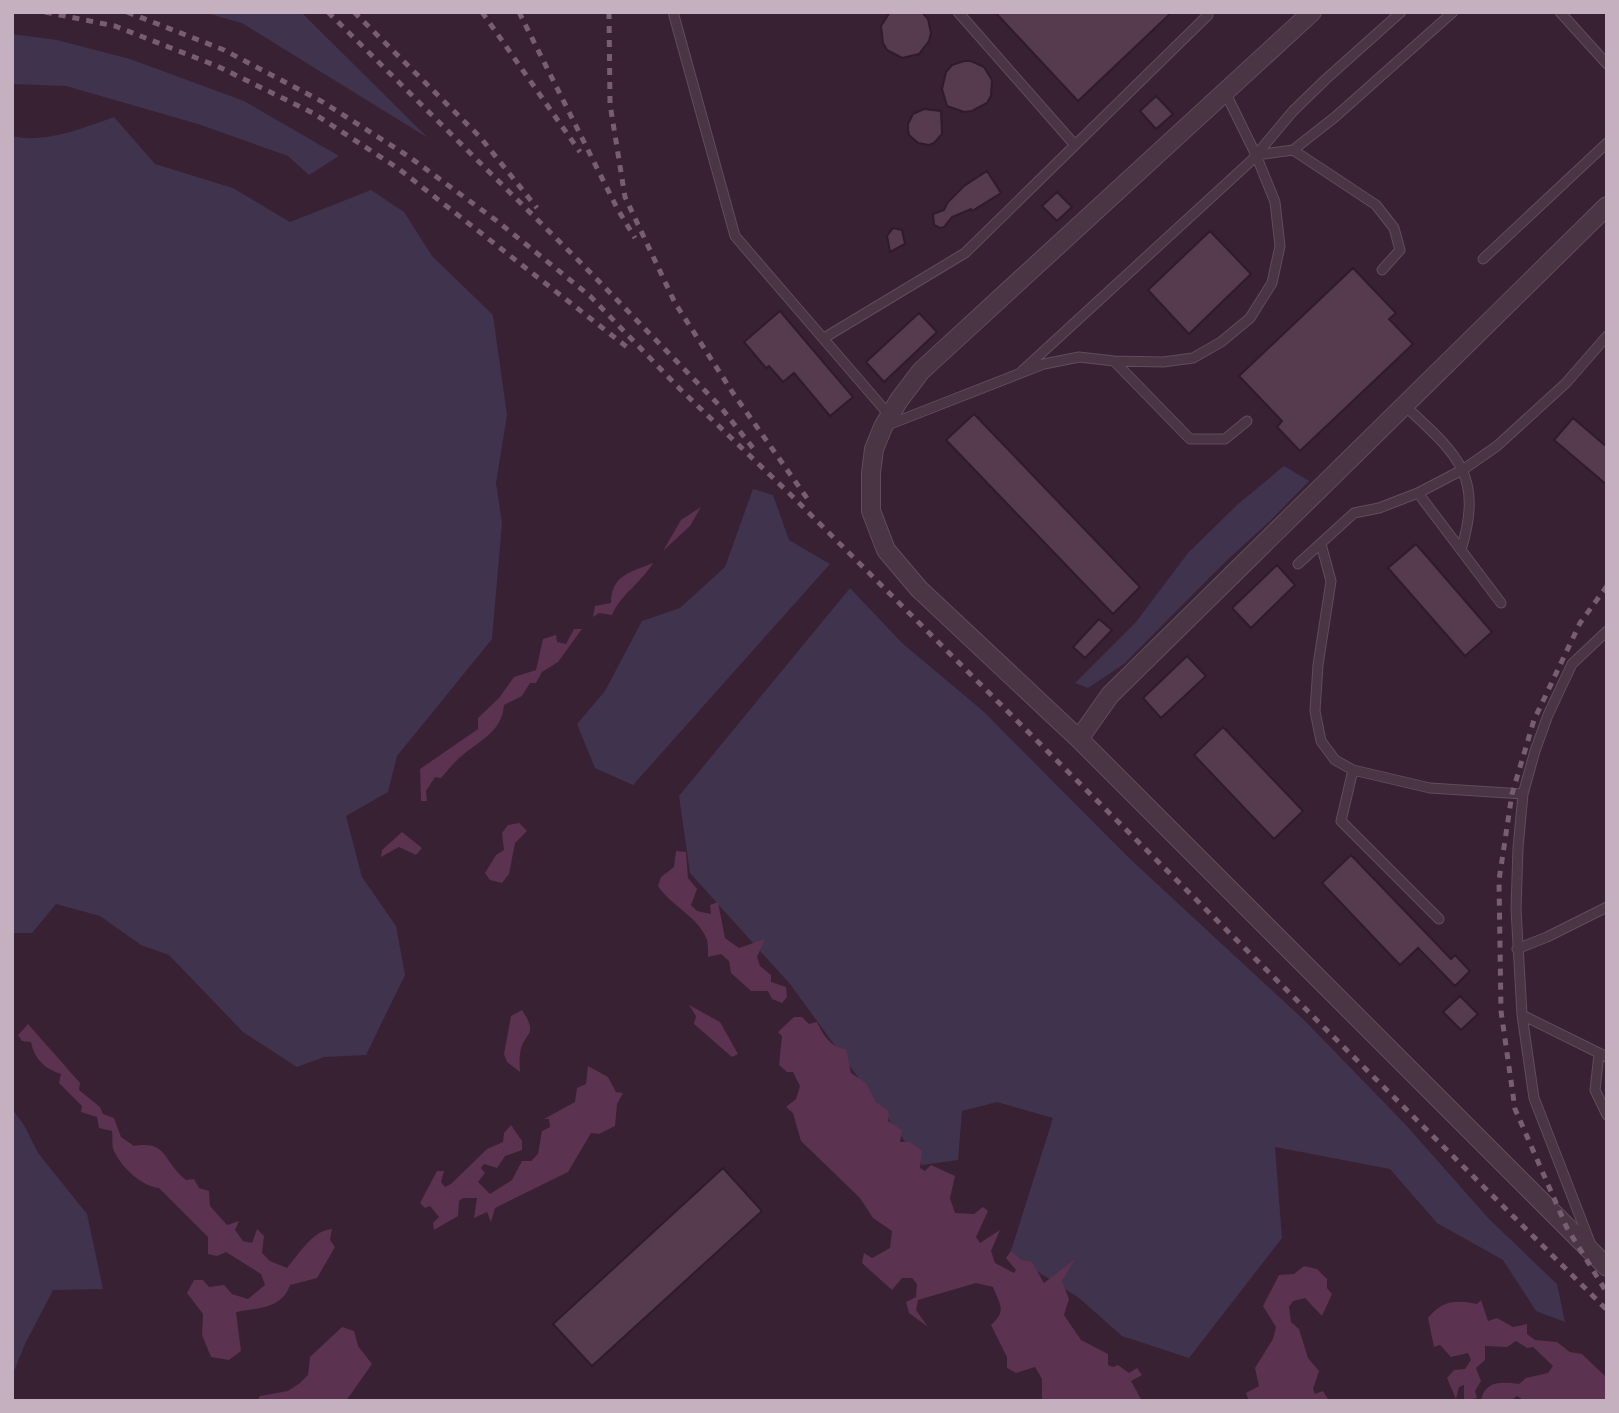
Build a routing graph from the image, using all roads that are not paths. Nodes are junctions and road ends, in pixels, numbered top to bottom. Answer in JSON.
{"nodes":[{"id":1,"x":673,"y":12,"type":"edge"},
{"id":2,"x":958,"y":12,"type":"edge"},
{"id":3,"x":1312,"y":12,"type":"edge"},
{"id":4,"x":1401,"y":12,"type":"edge"},
{"id":5,"x":1453,"y":12,"type":"edge"},
{"id":6,"x":1560,"y":12,"type":"edge"},
{"id":7,"x":1208,"y":15,"type":"dead end"},
{"id":8,"x":1607,"y":64,"type":"edge"},
{"id":9,"x":1225,"y":92,"type":"junction"},
{"id":10,"x":1607,"y":143,"type":"edge"},
{"id":11,"x":1074,"y":145,"type":"junction"},
{"id":12,"x":1293,"y":150,"type":"junction"},
{"id":13,"x":1256,"y":155,"type":"junction"},
{"id":14,"x":1607,"y":206,"type":"edge"},
{"id":15,"x":1483,"y":259,"type":"dead end"},
{"id":16,"x":1382,"y":270,"type":"dead end"},
{"id":17,"x":1607,"y":336,"type":"edge"},
{"id":18,"x":824,"y":338,"type":"junction"},
{"id":19,"x":1114,"y":362,"type":"junction"},
{"id":20,"x":1018,"y":374,"type":"junction"},
{"id":21,"x":1404,"y":405,"type":"junction"},
{"id":22,"x":886,"y":421,"type":"junction"},
{"id":23,"x":1247,"y":421,"type":"dead end"},
{"id":24,"x":1464,"y":469,"type":"junction"},
{"id":25,"x":1418,"y":493,"type":"junction"},
{"id":26,"x":1321,"y":544,"type":"junction"},
{"id":27,"x":1461,"y":550,"type":"junction"},
{"id":28,"x":1298,"y":564,"type":"dead end"},
{"id":29,"x":1501,"y":603,"type":"dead end"},
{"id":30,"x":1607,"y":631,"type":"edge"},
{"id":31,"x":1079,"y":738,"type":"junction"},
{"id":32,"x":1353,"y":770,"type":"junction"},
{"id":33,"x":1523,"y":794,"type":"junction"},
{"id":34,"x":1607,"y":907,"type":"edge"},
{"id":35,"x":1439,"y":919,"type":"dead end"},
{"id":36,"x":1517,"y":950,"type":"junction"},
{"id":37,"x":1522,"y":1015,"type":"junction"},
{"id":38,"x":1603,"y":1055,"type":"edge"},
{"id":39,"x":1607,"y":1115,"type":"edge"},
{"id":40,"x":1601,"y":1262,"type":"edge"}],
"edges":[{"from":1,"to":18,"type":"lane"},
{"from":2,"to":11,"type":"lane"},
{"from":3,"to":9,"type":"street"},
{"from":4,"to":13,"type":"lane"},
{"from":5,"to":12,"type":"lane"},
{"from":6,"to":8,"type":"lane"},
{"from":7,"to":11,"type":"lane"},
{"from":9,"to":13,"type":"lane"},
{"from":9,"to":22,"type":"street"},
{"from":10,"to":15,"type":"lane"},
{"from":11,"to":18,"type":"lane"},
{"from":12,"to":13,"type":"lane"},
{"from":12,"to":16,"type":"lane"},
{"from":13,"to":19,"type":"lane"},
{"from":13,"to":20,"type":"lane"},
{"from":14,"to":21,"type":"street"},
{"from":17,"to":24,"type":"lane"},
{"from":18,"to":22,"type":"lane"},
{"from":19,"to":20,"type":"lane"},
{"from":19,"to":23,"type":"lane"},
{"from":20,"to":22,"type":"lane"},
{"from":21,"to":24,"type":"lane"},
{"from":21,"to":31,"type":"street"},
{"from":22,"to":31,"type":"street"},
{"from":24,"to":25,"type":"lane"},
{"from":24,"to":27,"type":"lane"},
{"from":25,"to":26,"type":"lane"},
{"from":25,"to":27,"type":"lane"},
{"from":26,"to":28,"type":"lane"},
{"from":26,"to":32,"type":"lane"},
{"from":27,"to":29,"type":"lane"},
{"from":30,"to":33,"type":"lane"},
{"from":31,"to":40,"type":"street"},
{"from":32,"to":33,"type":"lane"},
{"from":32,"to":35,"type":"lane"},
{"from":33,"to":36,"type":"lane"},
{"from":34,"to":36,"type":"lane"},
{"from":36,"to":37,"type":"lane"},
{"from":37,"to":38,"type":"lane"},
{"from":37,"to":40,"type":"lane"},
{"from":38,"to":39,"type":"lane"}]}
